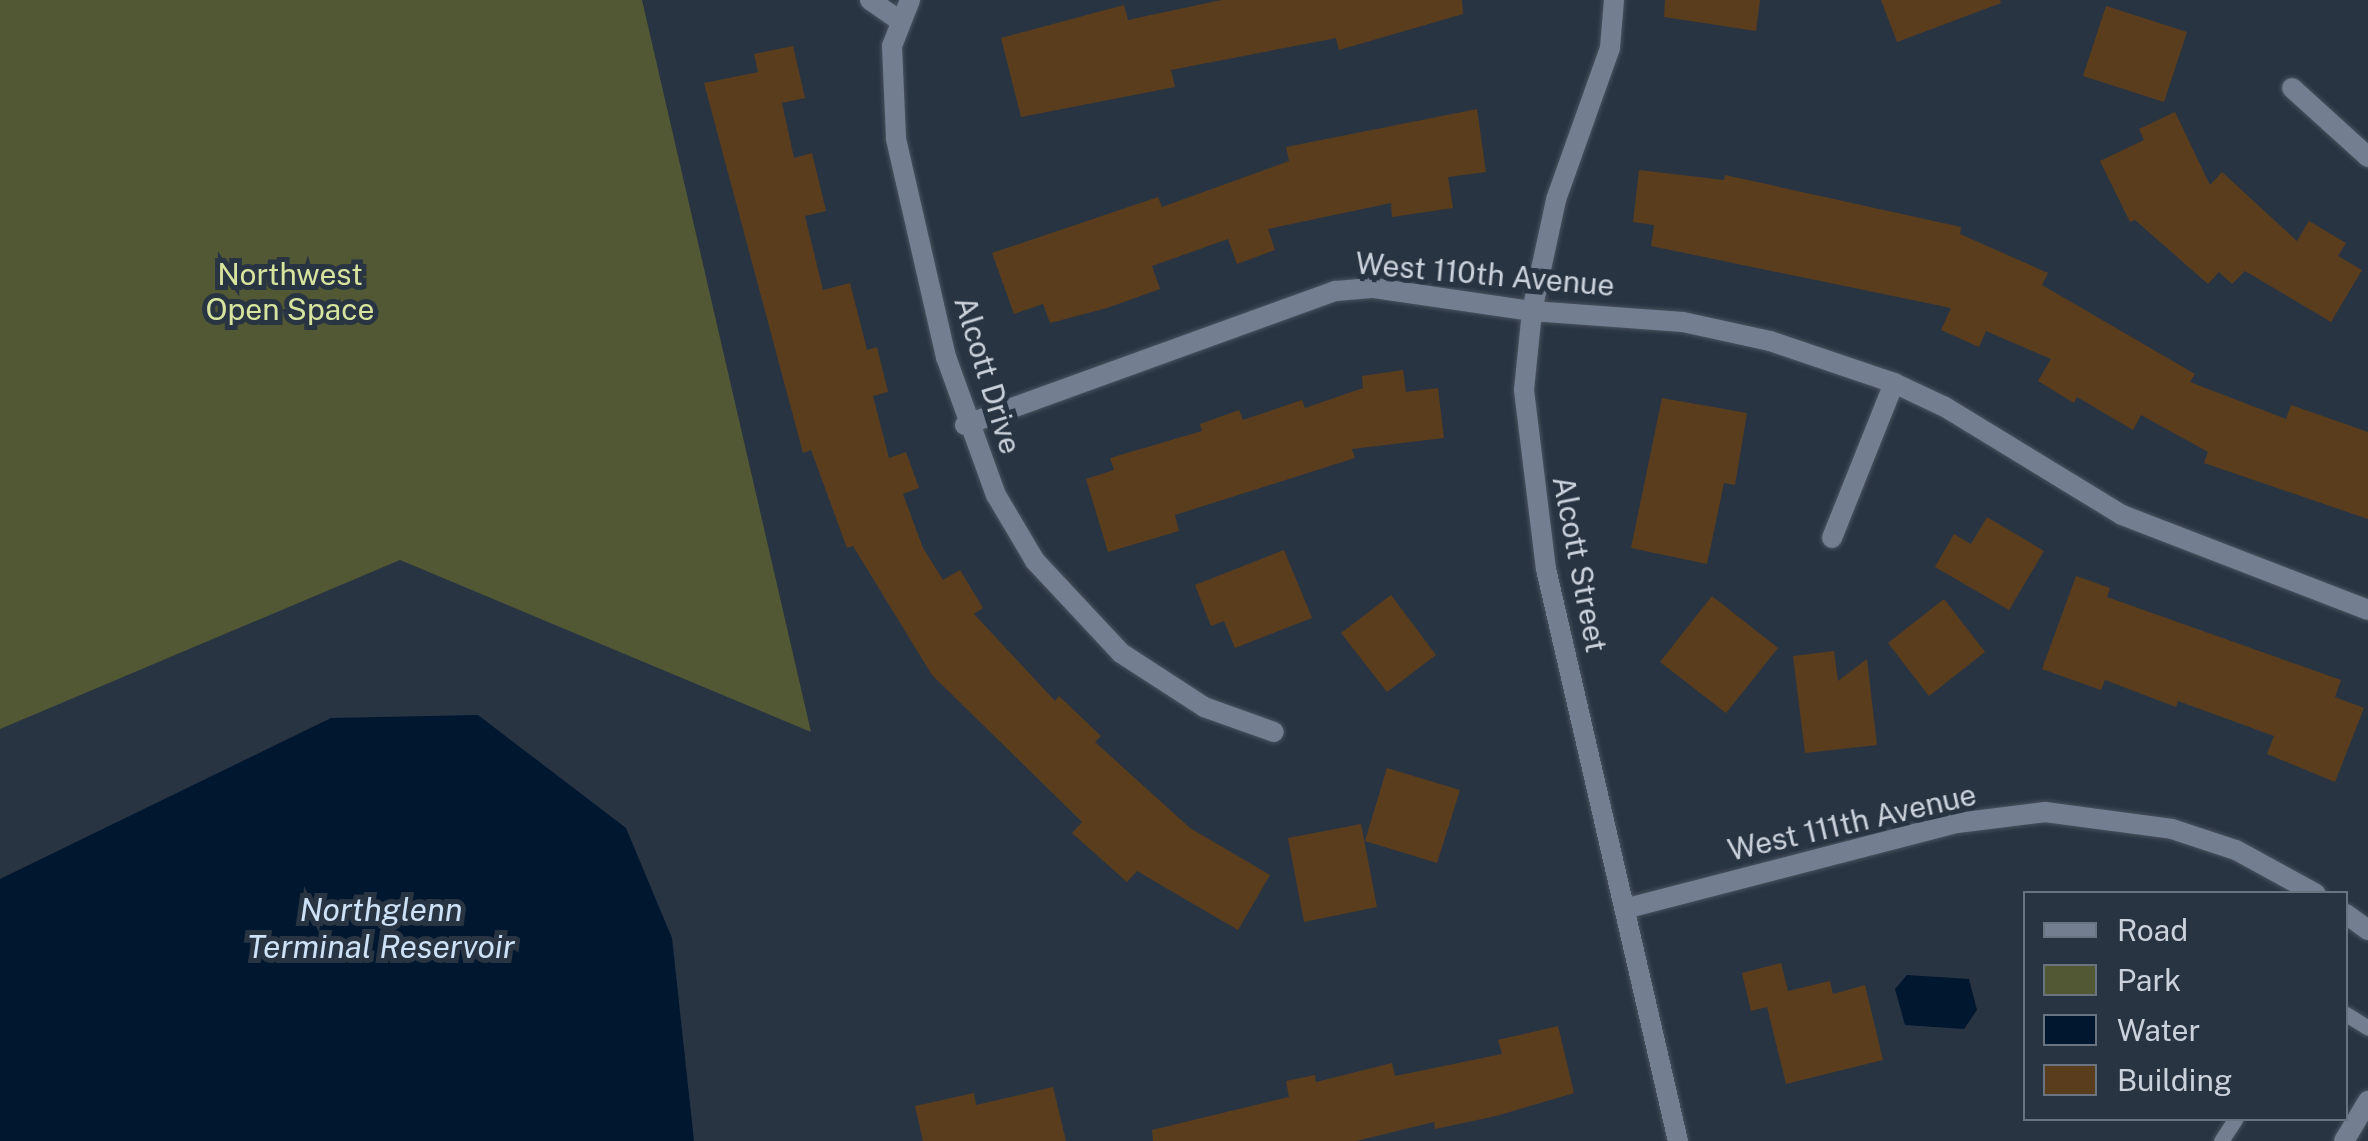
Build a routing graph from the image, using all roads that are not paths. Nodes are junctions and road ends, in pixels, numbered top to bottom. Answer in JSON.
{"nodes":[{"id":1,"x":870,"y":0,"type":"edge"},
{"id":2,"x":910,"y":0,"type":"edge"},
{"id":3,"x":1614,"y":0,"type":"edge"},
{"id":4,"x":897,"y":19,"type":"junction"},
{"id":5,"x":2292,"y":88,"type":"dead end"},
{"id":6,"x":2368,"y":158,"type":"edge"},
{"id":7,"x":1532,"y":311,"type":"junction"},
{"id":8,"x":1894,"y":383,"type":"junction"},
{"id":9,"x":966,"y":425,"type":"junction"},
{"id":10,"x":1832,"y":538,"type":"dead end"},
{"id":11,"x":2368,"y":610,"type":"edge"},
{"id":12,"x":1274,"y":732,"type":"dead end"},
{"id":13,"x":2311,"y":891,"type":"edge"},
{"id":14,"x":1628,"y":908,"type":"junction"},
{"id":15,"x":2368,"y":1101,"type":"edge"},
{"id":16,"x":1678,"y":1141,"type":"edge"},
{"id":17,"x":2344,"y":1141,"type":"edge"}],
"edges":[{"from":1,"to":4,"type":"street"},
{"from":2,"to":4,"type":"street"},
{"from":3,"to":7,"type":"street","name":"Alcott Street"},
{"from":4,"to":9,"type":"street","name":"Alcott Drive"},
{"from":5,"to":6,"type":"street"},
{"from":7,"to":8,"type":"street","name":"West 110th Avenue"},
{"from":7,"to":9,"type":"street","name":"West 110th Avenue"},
{"from":7,"to":14,"type":"street","name":"Alcott Street"},
{"from":8,"to":10,"type":"street"},
{"from":8,"to":11,"type":"street","name":"West 110th Avenue"},
{"from":9,"to":12,"type":"street","name":"Alcott Drive"},
{"from":13,"to":14,"type":"street","name":"West 111th Avenue"},
{"from":14,"to":16,"type":"street","name":"Alcott Street"},
{"from":15,"to":17,"type":"street"}]}
